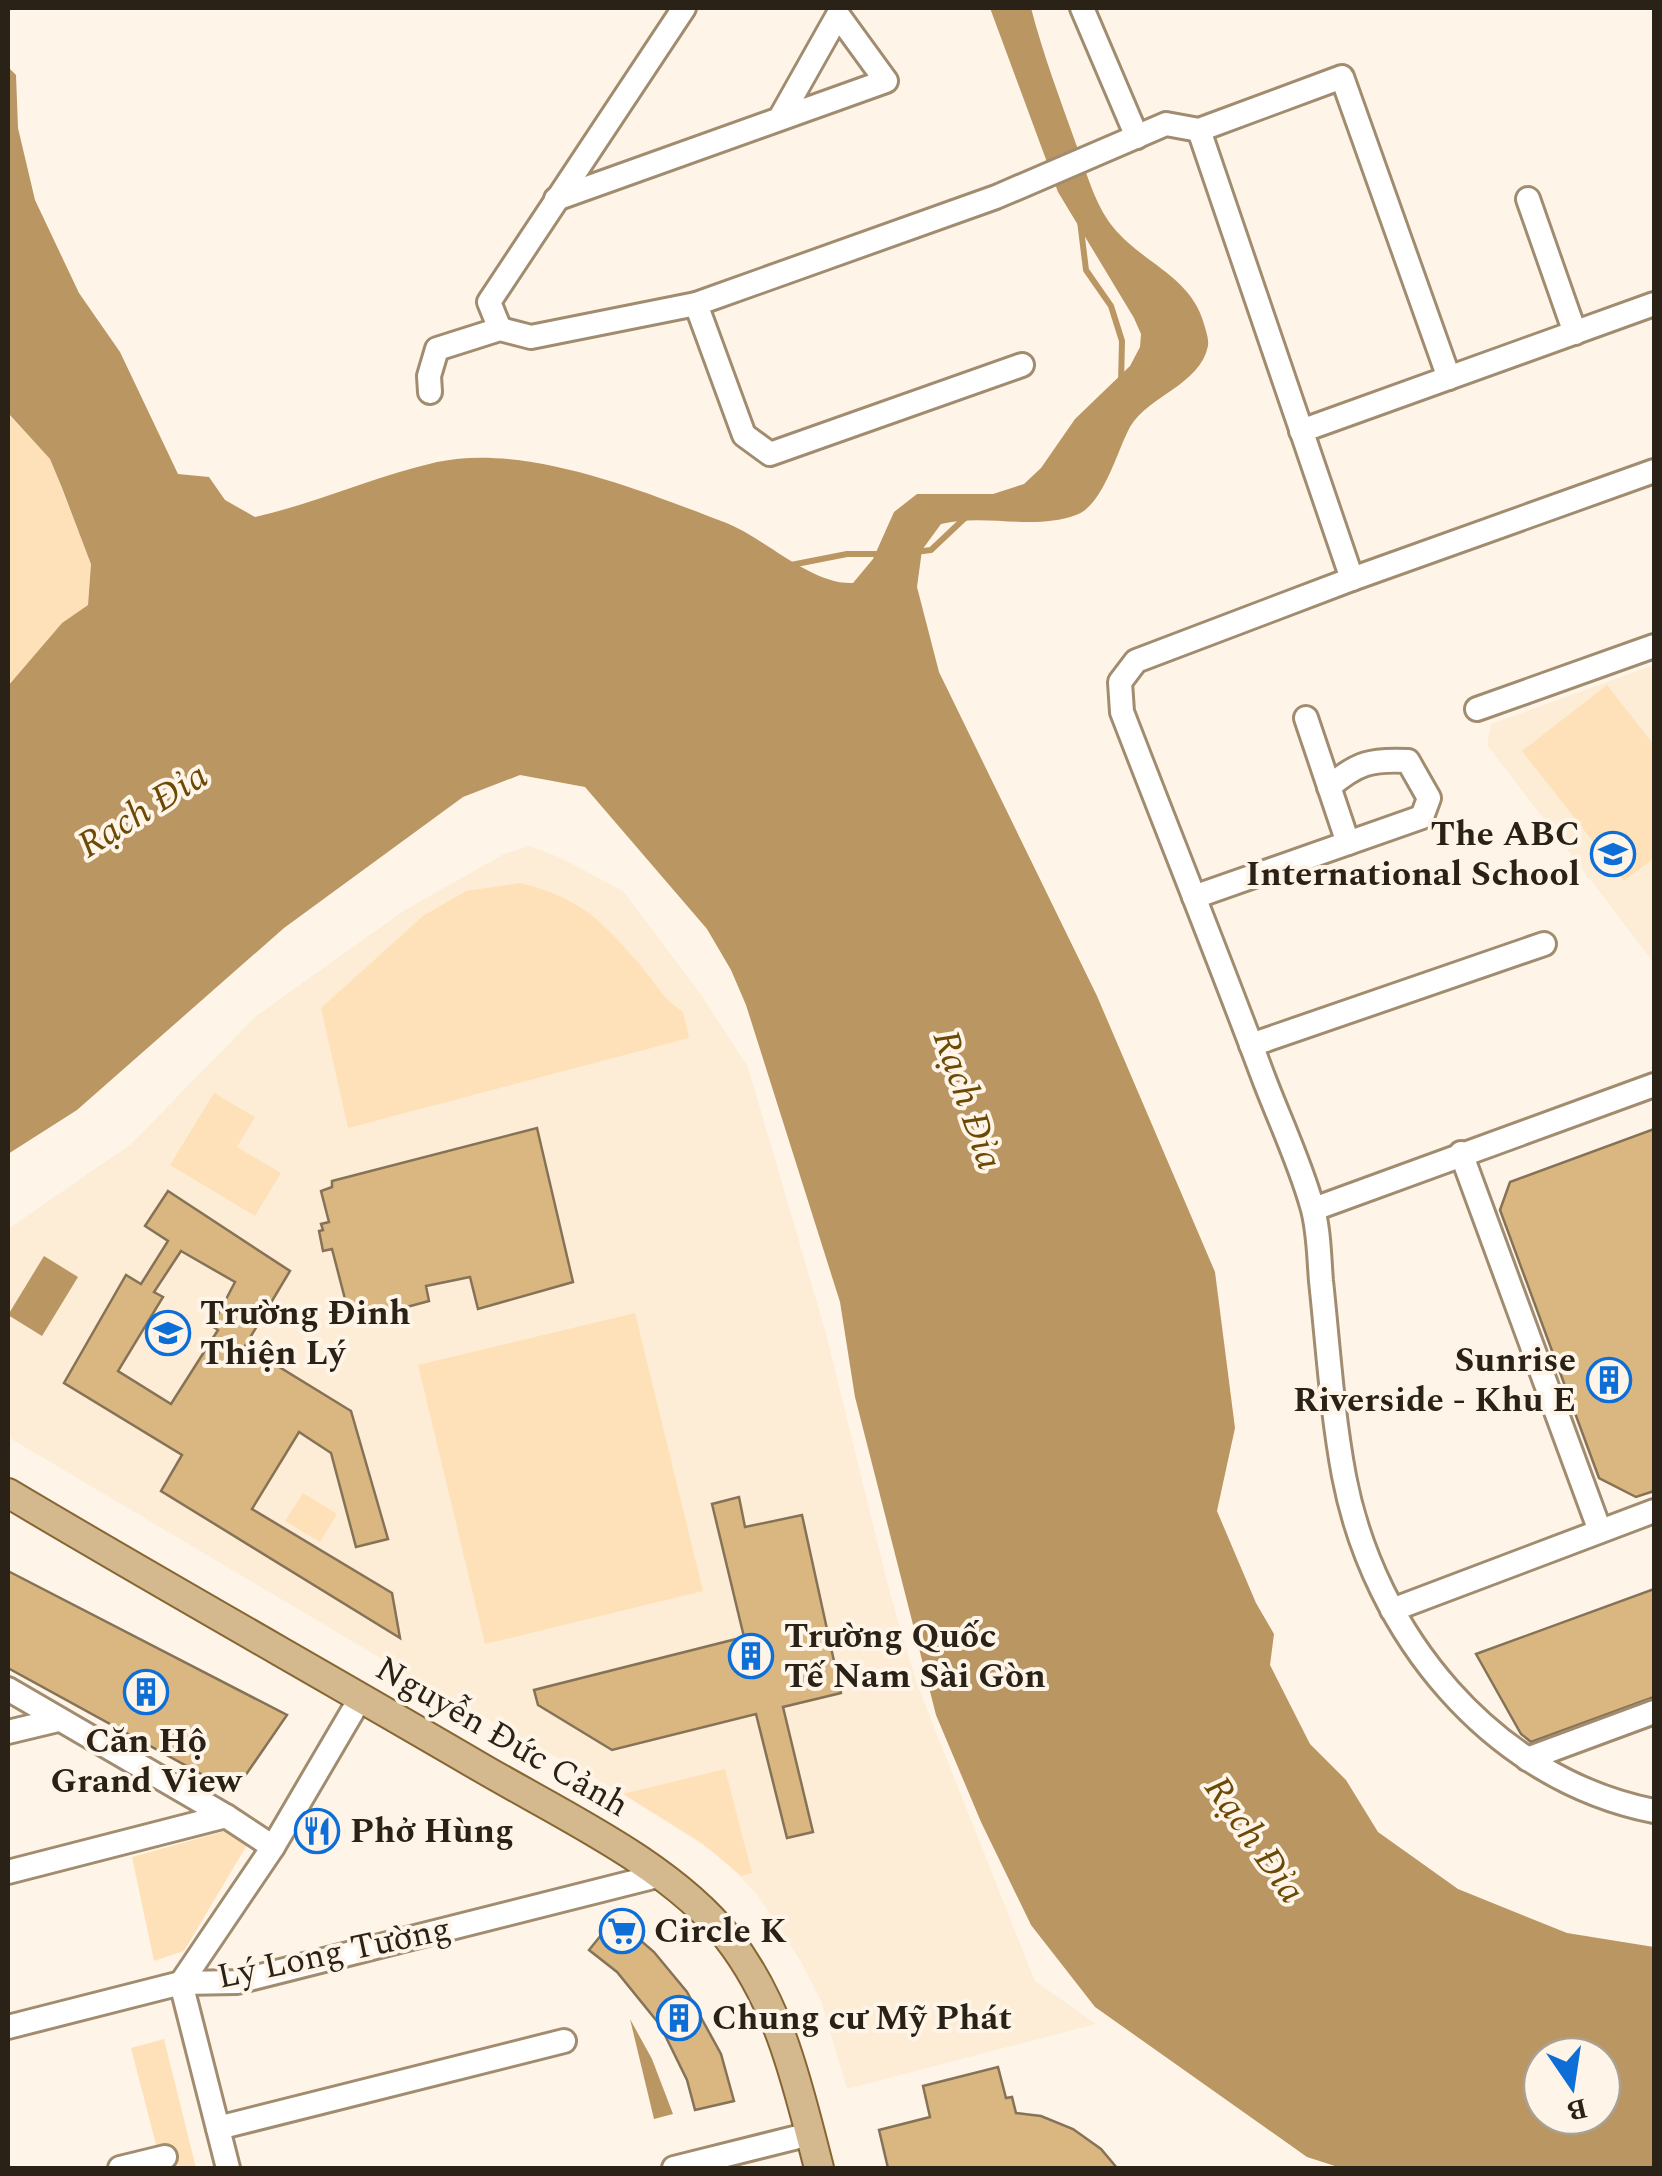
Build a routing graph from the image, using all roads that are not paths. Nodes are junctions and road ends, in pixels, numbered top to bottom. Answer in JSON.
{"nodes":[{"id":1,"x":684,"y":8,"type":"edge"},
{"id":2,"x":1082,"y":8,"type":"edge"},
{"id":3,"x":780,"y":118,"type":"junction"},
{"id":4,"x":1198,"y":130,"type":"junction"},
{"id":5,"x":1138,"y":137,"type":"junction"},
{"id":6,"x":556,"y":199,"type":"junction"},
{"id":7,"x":1528,"y":199,"type":"dead end"},
{"id":8,"x":696,"y":304,"type":"junction"},
{"id":9,"x":1654,"y":304,"type":"edge"},
{"id":10,"x":500,"y":329,"type":"junction"},
{"id":11,"x":1575,"y":333,"type":"junction"},
{"id":12,"x":1022,"y":365,"type":"dead end"},
{"id":13,"x":1450,"y":378,"type":"junction"},
{"id":14,"x":430,"y":392,"type":"dead end"},
{"id":15,"x":1302,"y":431,"type":"junction"},
{"id":16,"x":1654,"y":471,"type":"edge"},
{"id":17,"x":1352,"y":579,"type":"junction"},
{"id":18,"x":1654,"y":646,"type":"edge"},
{"id":19,"x":1477,"y":709,"type":"dead end"},
{"id":20,"x":1306,"y":718,"type":"dead end"},
{"id":21,"x":1330,"y":788,"type":"junction"},
{"id":22,"x":1348,"y":843,"type":"junction"},
{"id":23,"x":1194,"y":896,"type":"junction"},
{"id":24,"x":1544,"y":944,"type":"dead end"},
{"id":25,"x":1252,"y":1045,"type":"junction"},
{"id":26,"x":1654,"y":1085,"type":"edge"},
{"id":27,"x":1461,"y":1153,"type":"junction"},
{"id":28,"x":1314,"y":1209,"type":"junction"},
{"id":29,"x":8,"y":1493,"type":"edge"},
{"id":30,"x":1654,"y":1512,"type":"edge"},
{"id":31,"x":1600,"y":1531,"type":"junction"},
{"id":32,"x":1392,"y":1610,"type":"junction"},
{"id":33,"x":8,"y":1689,"type":"edge"},
{"id":34,"x":361,"y":1698,"type":"junction"},
{"id":35,"x":1654,"y":1712,"type":"edge"},
{"id":36,"x":58,"y":1720,"type":"junction"},
{"id":37,"x":8,"y":1732,"type":"edge"},
{"id":38,"x":1528,"y":1758,"type":"junction"},
{"id":39,"x":1654,"y":1811,"type":"edge"},
{"id":40,"x":226,"y":1816,"type":"junction"},
{"id":41,"x":273,"y":1847,"type":"junction"},
{"id":42,"x":8,"y":1872,"type":"edge"},
{"id":43,"x":661,"y":1875,"type":"junction"},
{"id":44,"x":181,"y":1983,"type":"junction"},
{"id":45,"x":8,"y":2026,"type":"edge"},
{"id":46,"x":564,"y":2042,"type":"dead end"},
{"id":47,"x":218,"y":2128,"type":"junction"},
{"id":48,"x":810,"y":2134,"type":"junction"},
{"id":49,"x":165,"y":2157,"type":"dead end"},
{"id":50,"x":120,"y":2168,"type":"edge"},
{"id":51,"x":228,"y":2168,"type":"edge"},
{"id":52,"x":674,"y":2168,"type":"edge"},
{"id":53,"x":819,"y":2168,"type":"edge"}],
"edges":[{"from":1,"to":6,"type":"street"},
{"from":2,"to":5,"type":"street"},
{"from":3,"to":3,"type":"street"},
{"from":3,"to":6,"type":"street"},
{"from":4,"to":5,"type":"street"},
{"from":4,"to":13,"type":"street"},
{"from":4,"to":15,"type":"street"},
{"from":5,"to":8,"type":"street"},
{"from":6,"to":10,"type":"street"},
{"from":7,"to":11,"type":"street"},
{"from":8,"to":10,"type":"street"},
{"from":8,"to":12,"type":"street"},
{"from":9,"to":11,"type":"street"},
{"from":10,"to":14,"type":"street"},
{"from":11,"to":13,"type":"street"},
{"from":13,"to":15,"type":"street"},
{"from":15,"to":17,"type":"street"},
{"from":16,"to":17,"type":"street"},
{"from":17,"to":23,"type":"street"},
{"from":18,"to":19,"type":"street"},
{"from":20,"to":21,"type":"street"},
{"from":21,"to":22,"type":"street"},
{"from":21,"to":22,"type":"street"},
{"from":22,"to":23,"type":"street"},
{"from":23,"to":25,"type":"street"},
{"from":24,"to":25,"type":"street"},
{"from":25,"to":28,"type":"street"},
{"from":26,"to":27,"type":"street"},
{"from":27,"to":28,"type":"street"},
{"from":27,"to":31,"type":"street"},
{"from":28,"to":32,"type":"street"},
{"from":29,"to":34,"type":"main road","name":"Nguyễn Đức Cảnh"},
{"from":30,"to":31,"type":"street"},
{"from":31,"to":32,"type":"street"},
{"from":32,"to":38,"type":"street"},
{"from":33,"to":36,"type":"street"},
{"from":34,"to":41,"type":"street"},
{"from":34,"to":43,"type":"main road","name":"Nguyễn Đức Cảnh"},
{"from":35,"to":38,"type":"street"},
{"from":36,"to":37,"type":"street"},
{"from":36,"to":40,"type":"street"},
{"from":38,"to":39,"type":"street"},
{"from":40,"to":41,"type":"street"},
{"from":40,"to":42,"type":"street"},
{"from":41,"to":44,"type":"street"},
{"from":43,"to":44,"type":"street","name":"Lý Long Tường"},
{"from":43,"to":48,"type":"main road","name":"Nguyễn Đức Cảnh"},
{"from":44,"to":45,"type":"street","name":"Lý Long Tường"},
{"from":44,"to":47,"type":"street"},
{"from":46,"to":47,"type":"street"},
{"from":47,"to":51,"type":"street"},
{"from":48,"to":52,"type":"street"},
{"from":48,"to":53,"type":"main road","name":"Nguyễn Đức Cảnh"},
{"from":49,"to":50,"type":"street"}]}
